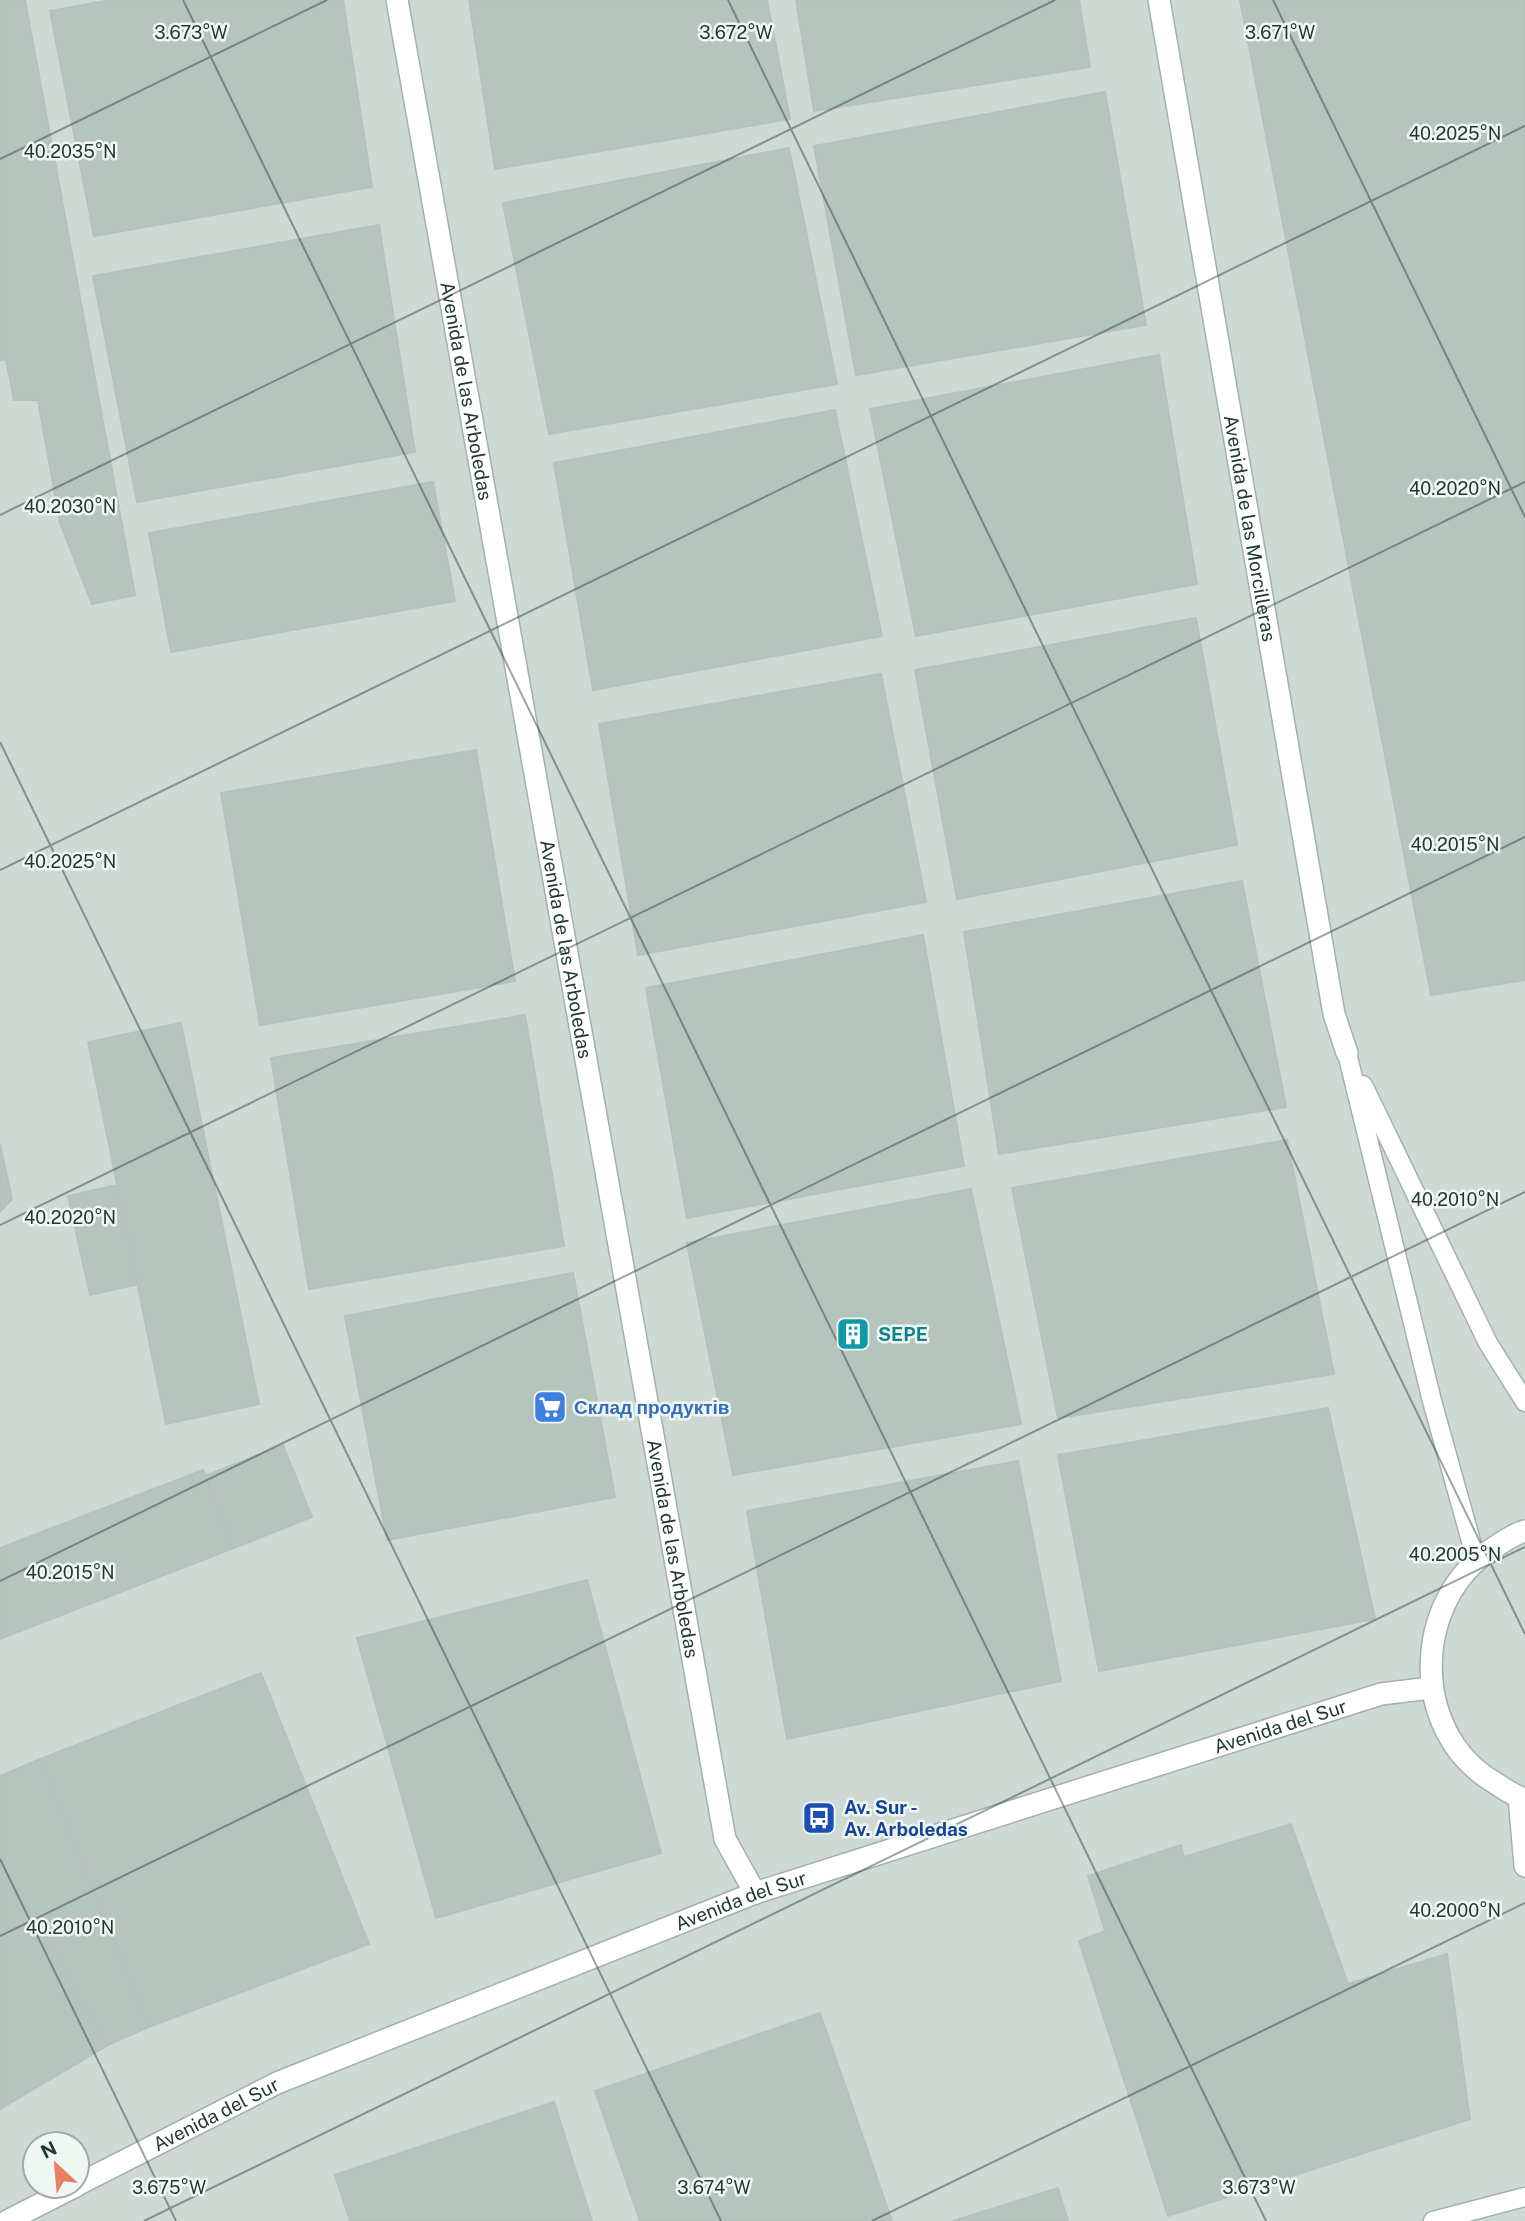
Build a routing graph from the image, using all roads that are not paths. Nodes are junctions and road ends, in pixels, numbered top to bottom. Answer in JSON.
{"nodes":[{"id":1,"x":397,"y":0,"type":"edge"},
{"id":2,"x":1159,"y":0,"type":"edge"},
{"id":3,"x":1347,"y":1054,"type":"junction"},
{"id":4,"x":1525,"y":1402,"type":"edge"},
{"id":5,"x":1525,"y":1531,"type":"edge"},
{"id":6,"x":1476,"y":1559,"type":"junction"},
{"id":7,"x":1431,"y":1688,"type":"junction"},
{"id":8,"x":1522,"y":1798,"type":"edge"},
{"id":9,"x":1525,"y":1866,"type":"edge"},
{"id":10,"x":755,"y":1893,"type":"junction"},
{"id":11,"x":91,"y":2178,"type":"edge"},
{"id":12,"x":1525,"y":2197,"type":"edge"},
{"id":13,"x":48,"y":2200,"type":"edge"},
{"id":14,"x":7,"y":2221,"type":"edge"},
{"id":15,"x":1433,"y":2221,"type":"edge"}],
"edges":[{"from":1,"to":10,"type":"street","name":"Avenida de las Arboledas"},
{"from":2,"to":3,"type":"street","name":"Avenida de las Morcilleras"},
{"from":3,"to":4,"type":"lane"},
{"from":3,"to":6,"type":"lane"},
{"from":5,"to":6,"type":"street"},
{"from":6,"to":7,"type":"street"},
{"from":7,"to":8,"type":"street"},
{"from":7,"to":10,"type":"street","name":"Avenida del Sur"},
{"from":8,"to":9,"type":"street"},
{"from":10,"to":11,"type":"street","name":"Avenida del Sur"},
{"from":12,"to":15,"type":"lane"},
{"from":13,"to":14,"type":"street","name":"Avenida del Sur"}]}
